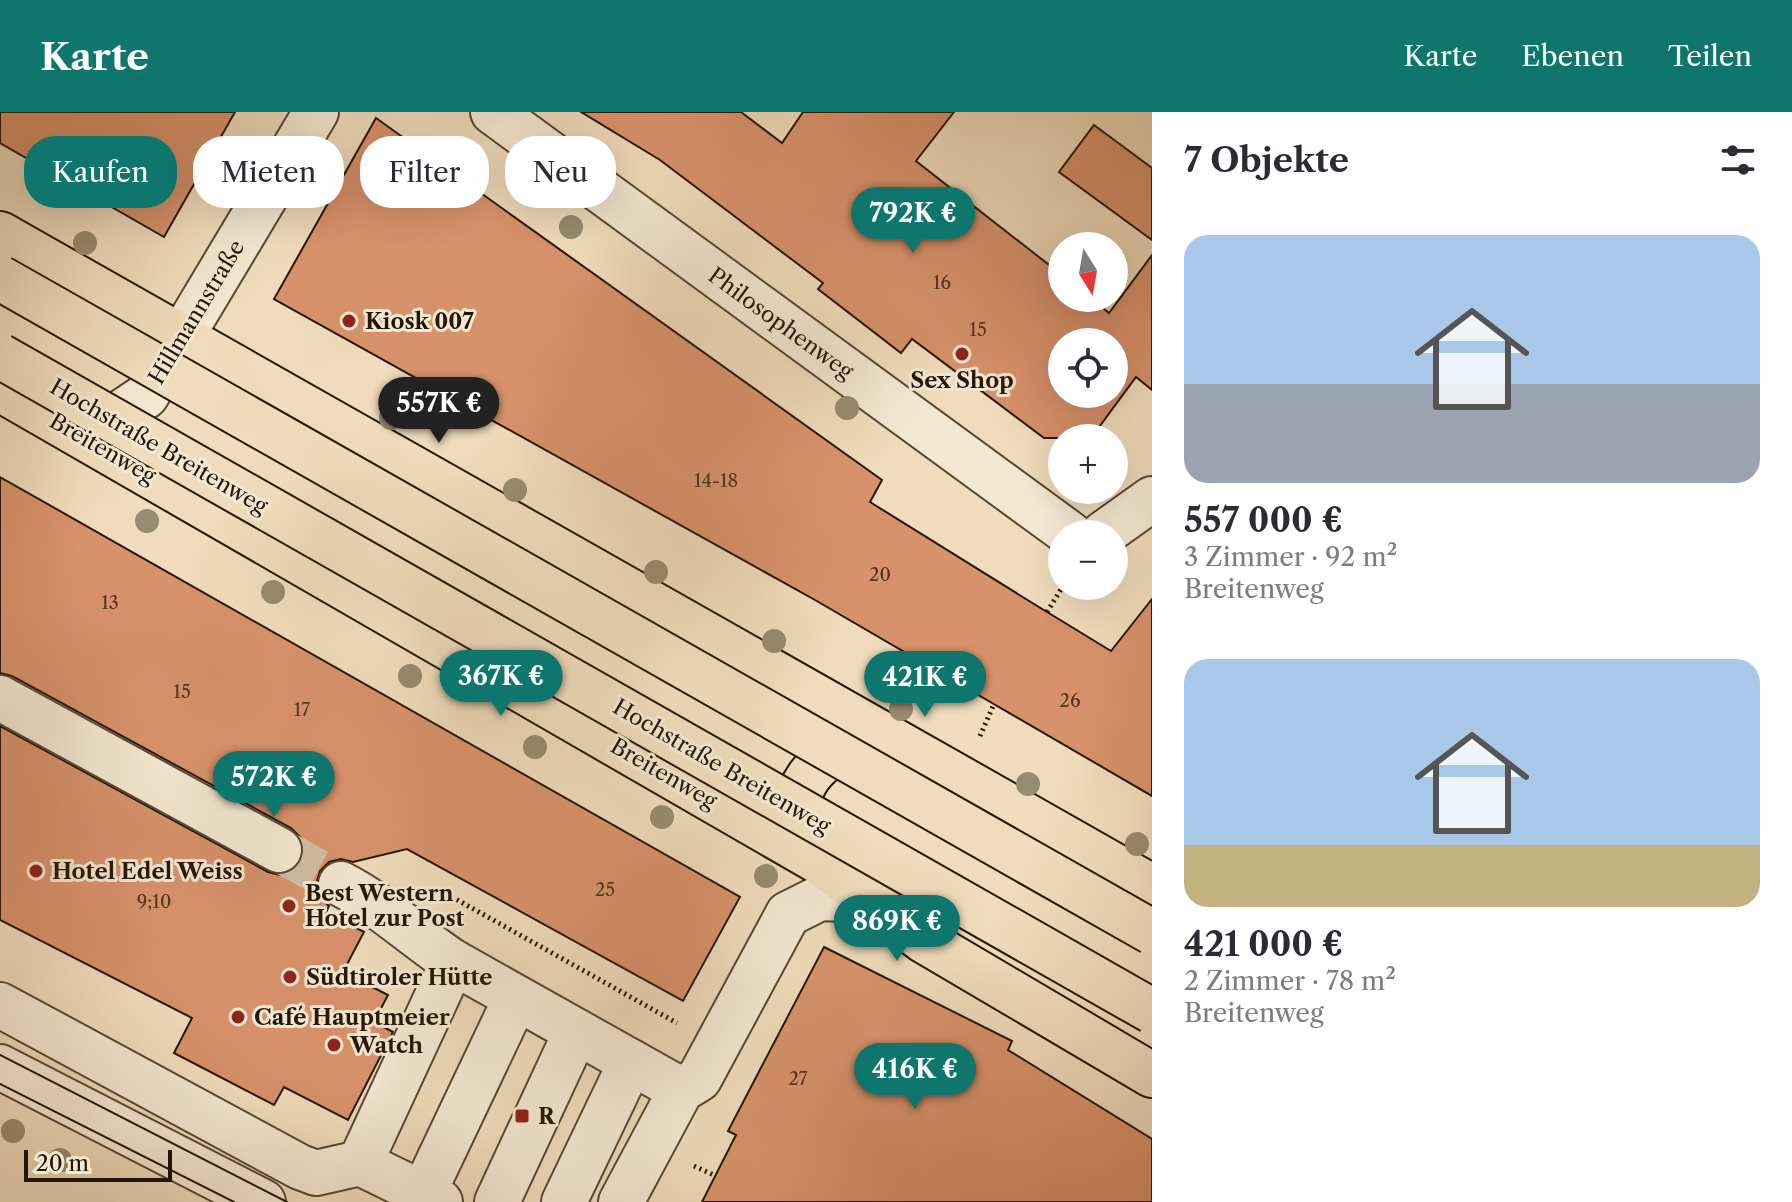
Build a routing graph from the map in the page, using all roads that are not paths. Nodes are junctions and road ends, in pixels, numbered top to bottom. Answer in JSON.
{"nodes":[{"id":1,"x":316,"y":112,"type":"edge"},
{"id":2,"x":493,"y":112,"type":"edge"},
{"id":3,"x":0,"y":234,"type":"edge"},
{"id":4,"x":0,"y":278,"type":"edge"},
{"id":5,"x":181,"y":338,"type":"junction"},
{"id":6,"x":0,"y":356,"type":"edge"},
{"id":7,"x":0,"y":389,"type":"edge"},
{"id":8,"x":67,"y":427,"type":"junction"},
{"id":9,"x":1152,"y":499,"type":"edge"},
{"id":10,"x":1051,"y":520,"type":"edge"},
{"id":11,"x":1123,"y":520,"type":"edge"},
{"id":12,"x":0,"y":698,"type":"edge"},
{"id":13,"x":881,"y":734,"type":"junction"},
{"id":14,"x":279,"y":850,"type":"tunnel mouth"},
{"id":15,"x":818,"y":861,"type":"junction"},
{"id":16,"x":341,"y":884,"type":"tunnel mouth"},
{"id":17,"x":1152,"y":887,"type":"edge"},
{"id":18,"x":869,"y":900,"type":"junction"},
{"id":19,"x":1152,"y":932,"type":"edge"},
{"id":20,"x":436,"y":951,"type":"junction"},
{"id":21,"x":516,"y":998,"type":"junction"},
{"id":22,"x":0,"y":1005,"type":"edge"},
{"id":23,"x":1152,"y":1011,"type":"edge"},
{"id":24,"x":576,"y":1032,"type":"junction"},
{"id":25,"x":631,"y":1062,"type":"junction"},
{"id":26,"x":0,"y":1067,"type":"edge"},
{"id":27,"x":1152,"y":1075,"type":"edge"},
{"id":28,"x":681,"y":1090,"type":"junction"},
{"id":29,"x":360,"y":1163,"type":"junction"},
{"id":30,"x":432,"y":1198,"type":"edge"},
{"id":31,"x":263,"y":1202,"type":"edge"},
{"id":32,"x":497,"y":1202,"type":"edge"},
{"id":33,"x":564,"y":1202,"type":"edge"},
{"id":34,"x":621,"y":1202,"type":"edge"}],
"edges":[{"from":1,"to":5,"type":"street","name":"Hillmannstraße"},
{"from":2,"to":10,"type":"street","name":"Philosophenweg"},
{"from":3,"to":5,"type":"main road"},
{"from":4,"to":19,"type":"main road","bridge":true},
{"from":5,"to":8,"type":"street","name":"Hillmannstraße"},
{"from":5,"to":13,"type":"main road"},
{"from":6,"to":23,"type":"main road","name":"Hochstraße Breitenweg","bridge":true},
{"from":7,"to":8,"type":"main road","name":"Breitenweg"},
{"from":8,"to":15,"type":"main road","name":"Breitenweg"},
{"from":9,"to":11,"type":"street"},
{"from":12,"to":14,"type":"street"},
{"from":13,"to":15,"type":"main road"},
{"from":13,"to":17,"type":"main road"},
{"from":15,"to":18,"type":"main road","name":"Breitenweg"},
{"from":16,"to":20,"type":"street"},
{"from":18,"to":27,"type":"main road","name":"Breitenweg"},
{"from":18,"to":28,"type":"street"},
{"from":20,"to":21,"type":"street"},
{"from":20,"to":29,"type":"street"},
{"from":21,"to":24,"type":"street"},
{"from":21,"to":30,"type":"street"},
{"from":22,"to":29,"type":"street"},
{"from":24,"to":25,"type":"street"},
{"from":24,"to":32,"type":"street"},
{"from":25,"to":28,"type":"street"},
{"from":25,"to":33,"type":"street"},
{"from":26,"to":31,"type":"street"},
{"from":28,"to":34,"type":"street"},
{"from":29,"to":30,"type":"street"}]}
